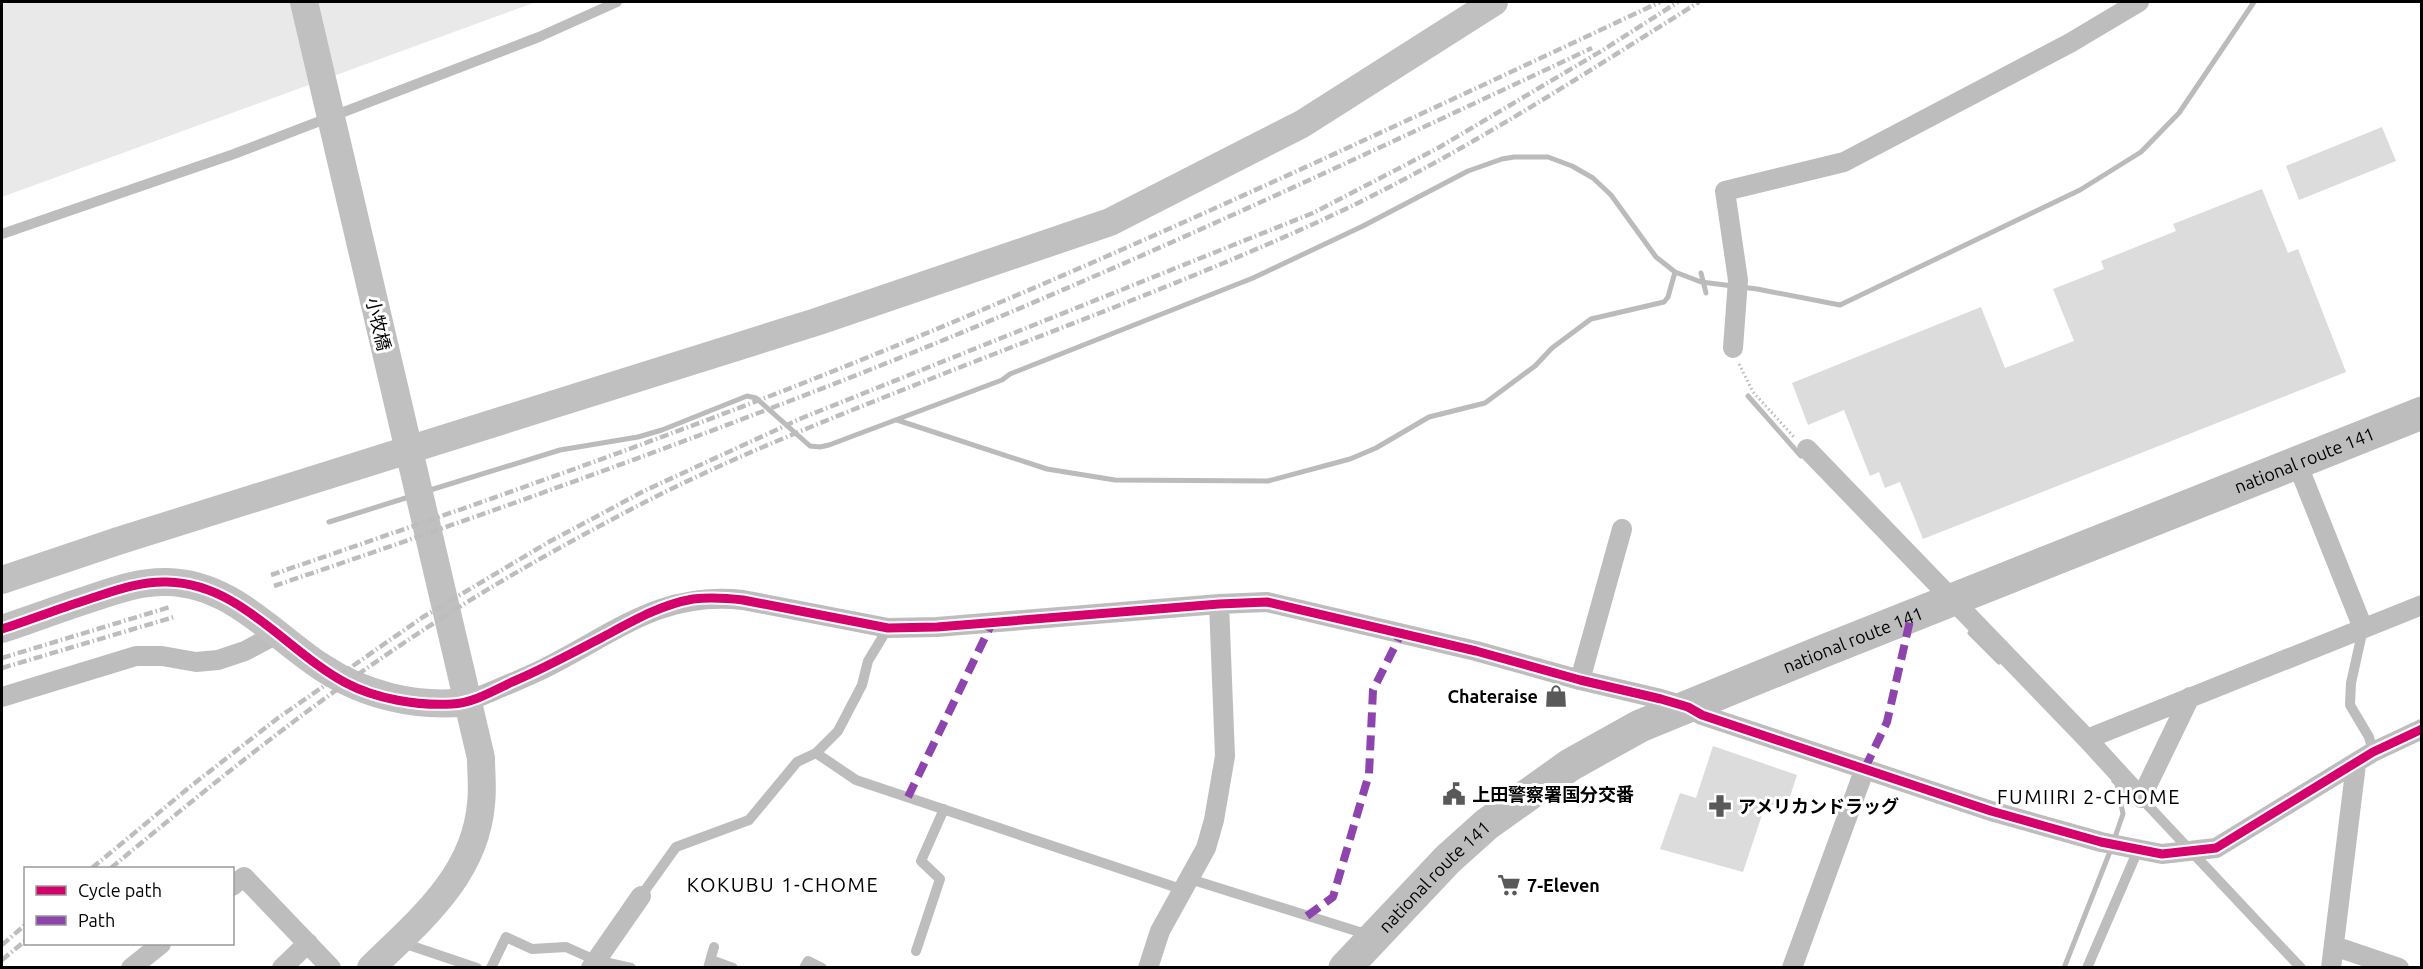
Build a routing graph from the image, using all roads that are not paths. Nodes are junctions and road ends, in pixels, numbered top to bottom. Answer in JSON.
{"nodes":[{"id":1,"x":304,"y":2,"type":"edge"},
{"id":2,"x":617,"y":2,"type":"edge"},
{"id":3,"x":1494,"y":2,"type":"edge"},
{"id":4,"x":2139,"y":2,"type":"edge"},
{"id":5,"x":2,"y":234,"type":"edge"},
{"id":6,"x":1736,"y":357,"type":"road end"},
{"id":7,"x":2421,"y":413,"type":"edge"},
{"id":8,"x":1801,"y":444,"type":"road end"},
{"id":9,"x":2297,"y":463,"type":"junction"},
{"id":10,"x":1622,"y":529,"type":"dead end"},
{"id":11,"x":2,"y":580,"type":"edge"},
{"id":12,"x":1954,"y":600,"type":"junction"},
{"id":13,"x":1219,"y":604,"type":"junction"},
{"id":14,"x":2421,"y":605,"type":"edge"},
{"id":15,"x":888,"y":628,"type":"junction"},
{"id":16,"x":2363,"y":628,"type":"junction"},
{"id":17,"x":2,"y":629,"type":"edge"},
{"id":18,"x":277,"y":634,"type":"junction"},
{"id":19,"x":1580,"y":680,"type":"junction"},
{"id":20,"x":2,"y":697,"type":"edge"},
{"id":21,"x":2190,"y":697,"type":"junction"},
{"id":22,"x":467,"y":702,"type":"junction"},
{"id":23,"x":1688,"y":707,"type":"junction"},
{"id":24,"x":2421,"y":729,"type":"edge"},
{"id":25,"x":2087,"y":739,"type":"junction"},
{"id":26,"x":2373,"y":752,"type":"junction"},
{"id":27,"x":816,"y":753,"type":"junction"},
{"id":28,"x":2356,"y":764,"type":"junction"},
{"id":29,"x":1865,"y":768,"type":"junction"},
{"id":30,"x":2140,"y":798,"type":"junction"},
{"id":31,"x":944,"y":809,"type":"junction"},
{"id":32,"x":2131,"y":849,"type":"junction"},
{"id":33,"x":2192,"y":852,"type":"junction"},
{"id":34,"x":234,"y":884,"type":"edge"},
{"id":35,"x":1187,"y":884,"type":"junction"},
{"id":36,"x":641,"y":896,"type":"joint"},
{"id":37,"x":1372,"y":936,"type":"junction"},
{"id":38,"x":398,"y":942,"type":"junction"},
{"id":39,"x":308,"y":943,"type":"junction"},
{"id":40,"x":160,"y":945,"type":"edge"},
{"id":41,"x":2334,"y":946,"type":"junction"},
{"id":42,"x":714,"y":947,"type":"dead end"},
{"id":43,"x":916,"y":951,"type":"dead end"},
{"id":44,"x":593,"y":964,"type":"edge"},
{"id":45,"x":710,"y":964,"type":"edge"},
{"id":46,"x":131,"y":968,"type":"edge"},
{"id":47,"x":282,"y":968,"type":"edge"},
{"id":48,"x":332,"y":968,"type":"edge"},
{"id":49,"x":371,"y":968,"type":"edge"},
{"id":50,"x":477,"y":968,"type":"edge"},
{"id":51,"x":491,"y":968,"type":"edge"},
{"id":52,"x":631,"y":968,"type":"edge"},
{"id":53,"x":734,"y":968,"type":"edge"},
{"id":54,"x":804,"y":968,"type":"edge"},
{"id":55,"x":822,"y":968,"type":"edge"},
{"id":56,"x":1148,"y":968,"type":"edge"},
{"id":57,"x":1344,"y":968,"type":"edge"},
{"id":58,"x":1792,"y":968,"type":"edge"},
{"id":59,"x":2087,"y":968,"type":"edge"},
{"id":60,"x":2301,"y":968,"type":"edge"},
{"id":61,"x":2331,"y":968,"type":"edge"},
{"id":62,"x":2399,"y":968,"type":"edge"}],
"edges":[{"from":1,"to":22,"type":"street","name":"小牧橋"},
{"from":2,"to":5,"type":"lane"},
{"from":3,"to":11,"type":"street"},
{"from":4,"to":6,"type":"street"},
{"from":7,"to":9,"type":"highway","name":"national route 141"},
{"from":8,"to":12,"type":"street"},
{"from":9,"to":12,"type":"highway","name":"national route 141"},
{"from":9,"to":16,"type":"street"},
{"from":10,"to":19,"type":"street"},
{"from":12,"to":23,"type":"highway","name":"national route 141"},
{"from":12,"to":25,"type":"street"},
{"from":13,"to":15,"type":"street"},
{"from":13,"to":19,"type":"street"},
{"from":13,"to":35,"type":"street"},
{"from":14,"to":16,"type":"street"},
{"from":15,"to":22,"type":"street"},
{"from":15,"to":27,"type":"lane"},
{"from":16,"to":21,"type":"street"},
{"from":16,"to":26,"type":"lane"},
{"from":17,"to":18,"type":"street"},
{"from":18,"to":20,"type":"street"},
{"from":18,"to":22,"type":"street"},
{"from":19,"to":23,"type":"street"},
{"from":21,"to":25,"type":"street"},
{"from":21,"to":30,"type":"street"},
{"from":22,"to":38,"type":"street","name":"小牧橋"},
{"from":23,"to":29,"type":"street"},
{"from":23,"to":37,"type":"highway","name":"national route 141"},
{"from":24,"to":26,"type":"street"},
{"from":25,"to":30,"type":"street"},
{"from":26,"to":28,"type":"street"},
{"from":27,"to":31,"type":"lane"},
{"from":27,"to":36,"type":"lane"},
{"from":28,"to":33,"type":"street"},
{"from":28,"to":41,"type":"street"},
{"from":29,"to":32,"type":"street"},
{"from":29,"to":58,"type":"street"},
{"from":30,"to":33,"type":"lane"},
{"from":31,"to":35,"type":"lane"},
{"from":31,"to":43,"type":"lane"},
{"from":32,"to":33,"type":"street"},
{"from":32,"to":59,"type":"lane"},
{"from":33,"to":60,"type":"lane"},
{"from":34,"to":39,"type":"street"},
{"from":35,"to":37,"type":"lane"},
{"from":35,"to":56,"type":"street"},
{"from":36,"to":44,"type":"street"},
{"from":37,"to":57,"type":"highway","name":"national route 141"},
{"from":38,"to":49,"type":"street","name":"小牧橋"},
{"from":38,"to":50,"type":"lane"},
{"from":39,"to":47,"type":"street"},
{"from":39,"to":48,"type":"street"},
{"from":40,"to":46,"type":"street"},
{"from":41,"to":61,"type":"street"},
{"from":41,"to":62,"type":"street"},
{"from":42,"to":45,"type":"lane"},
{"from":44,"to":51,"type":"lane"},
{"from":44,"to":52,"type":"lane"},
{"from":45,"to":53,"type":"lane"},
{"from":54,"to":55,"type":"lane"}]}
